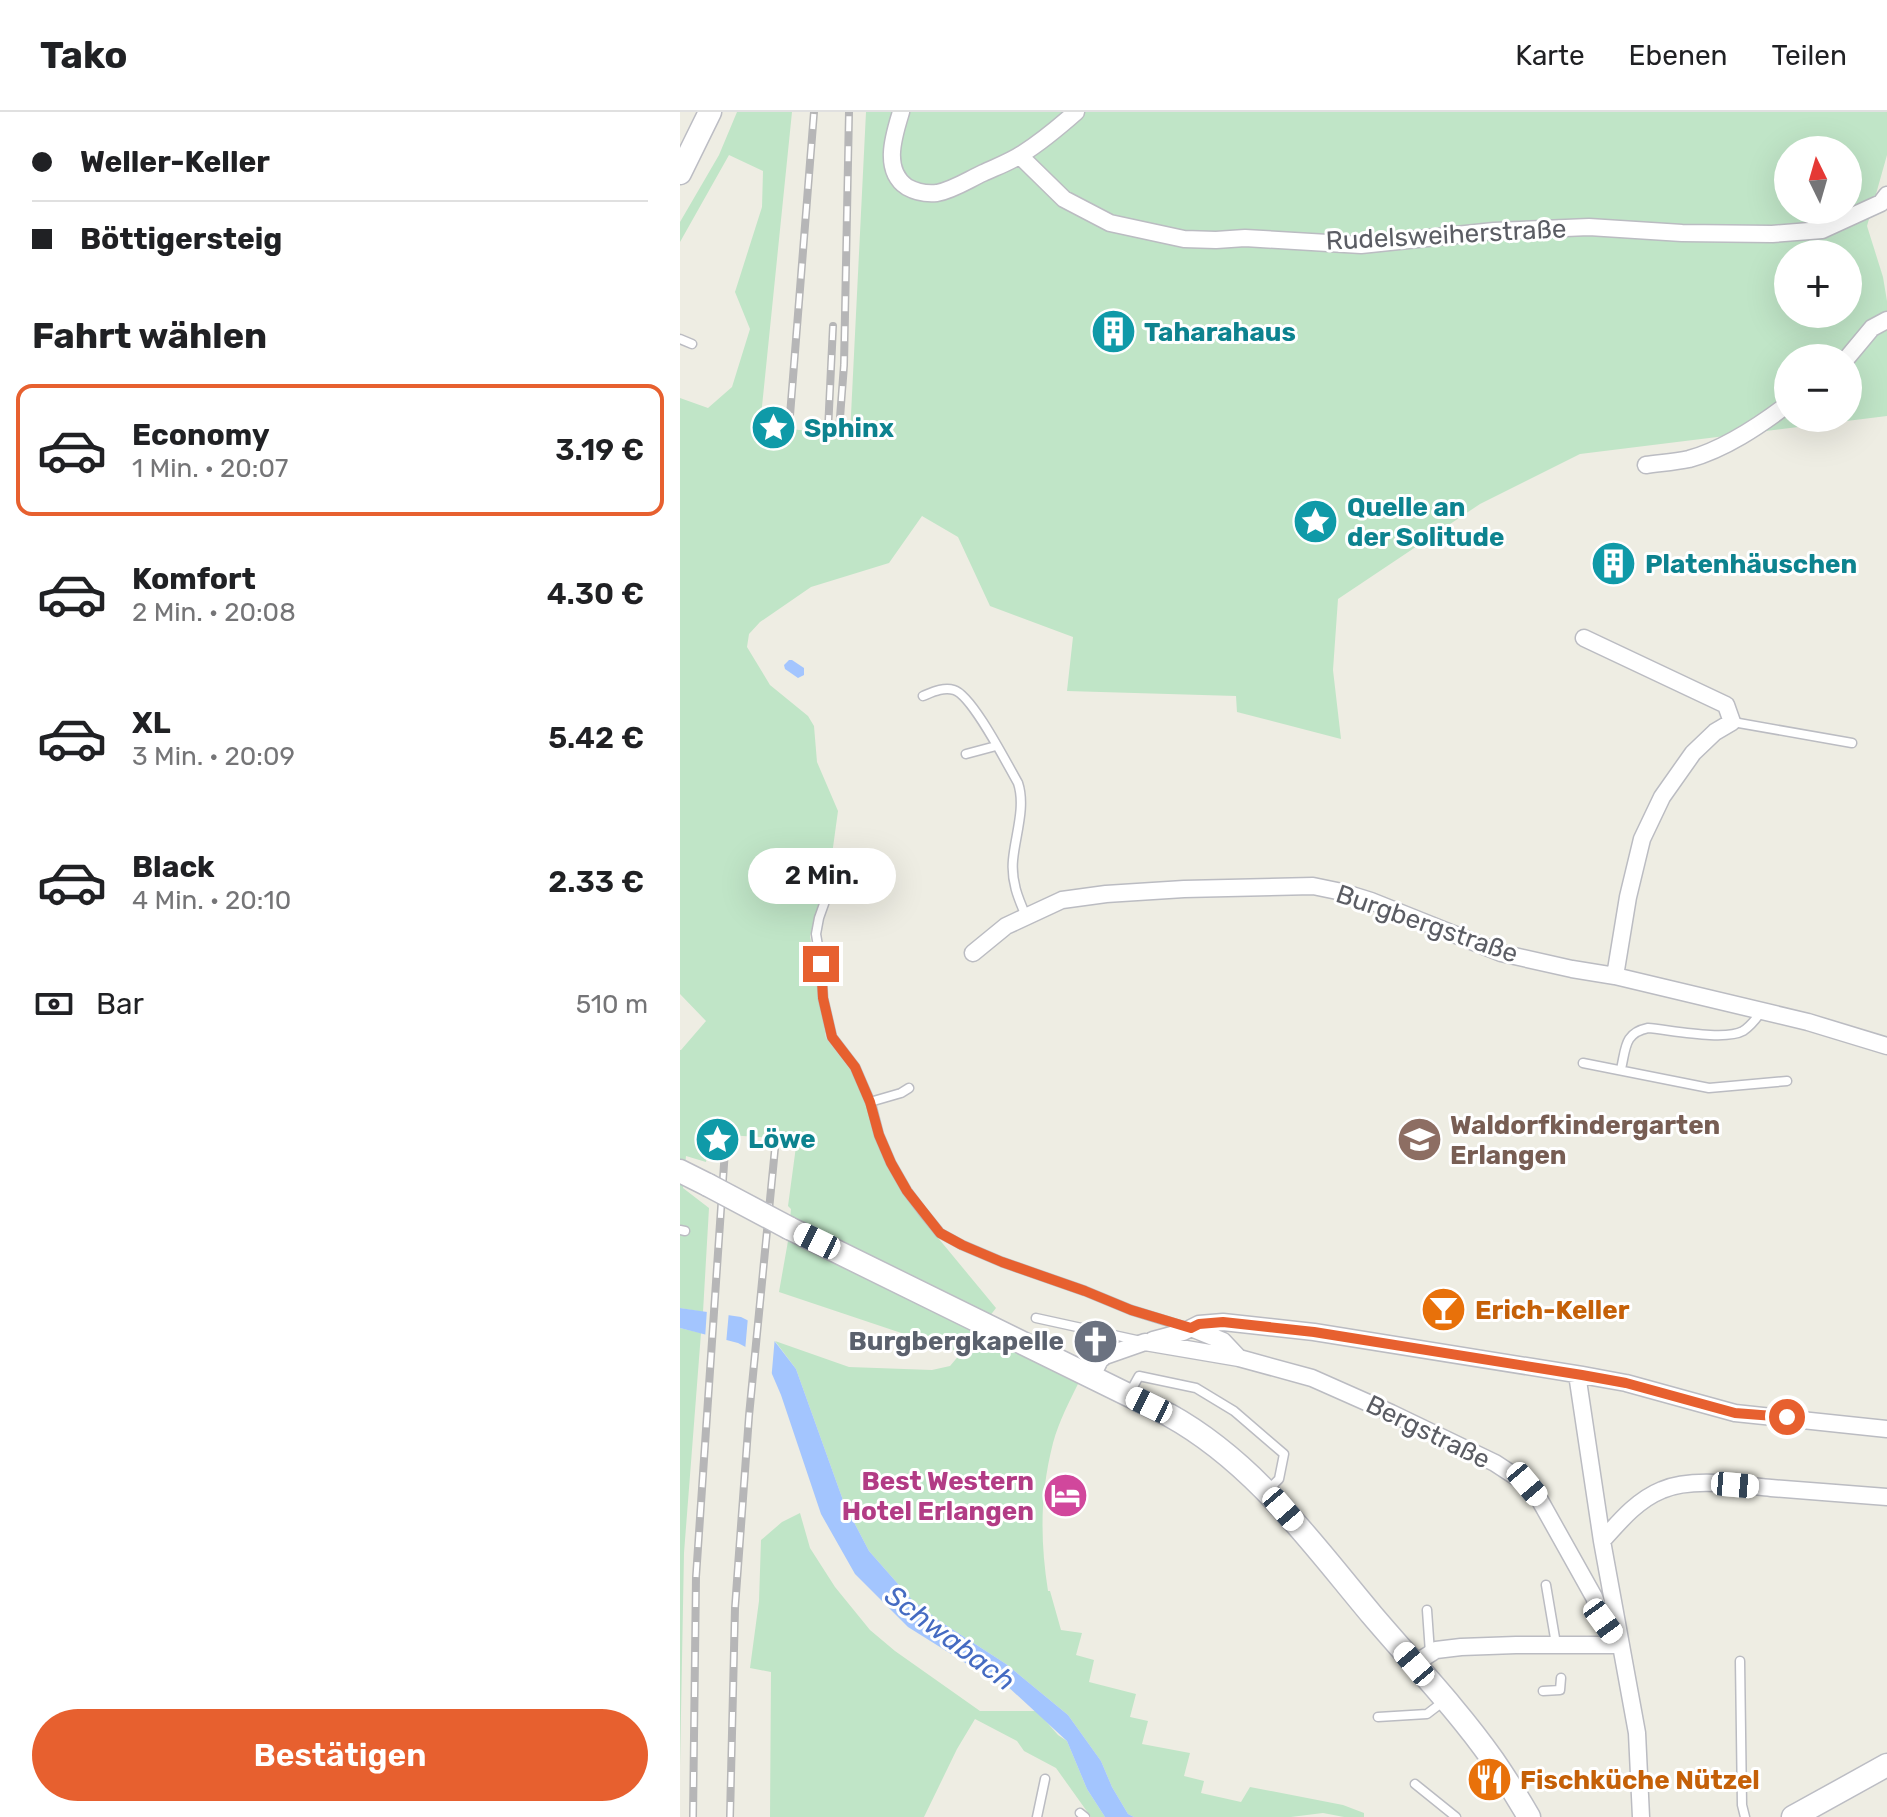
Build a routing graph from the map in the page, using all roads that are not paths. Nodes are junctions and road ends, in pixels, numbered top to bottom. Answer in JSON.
{"nodes":[{"id":1,"x":710,"y":112,"type":"edge"},
{"id":2,"x":901,"y":112,"type":"edge"},
{"id":3,"x":1076,"y":112,"type":"edge"},
{"id":4,"x":1020,"y":156,"type":"junction"},
{"id":5,"x":680,"y":173,"type":"edge"},
{"id":6,"x":1885,"y":204,"type":"edge"},
{"id":7,"x":1887,"y":320,"type":"edge"},
{"id":8,"x":680,"y":339,"type":"edge"},
{"id":9,"x":692,"y":344,"type":"dead end"},
{"id":10,"x":1859,"y":344,"type":"edge"},
{"id":11,"x":1774,"y":415,"type":"edge"},
{"id":12,"x":1646,"y":465,"type":"dead end"},
{"id":13,"x":1584,"y":638,"type":"dead end"},
{"id":14,"x":923,"y":696,"type":"dead end"},
{"id":15,"x":1732,"y":722,"type":"junction"},
{"id":16,"x":1852,"y":743,"type":"dead end"},
{"id":17,"x":996,"y":746,"type":"junction"},
{"id":18,"x":966,"y":754,"type":"dead end"},
{"id":19,"x":830,"y":887,"type":"dead end"},
{"id":20,"x":1026,"y":916,"type":"junction"},
{"id":21,"x":973,"y":953,"type":"dead end"},
{"id":22,"x":1615,"y":976,"type":"junction"},
{"id":23,"x":1761,"y":1012,"type":"junction"},
{"id":24,"x":1887,"y":1046,"type":"edge"},
{"id":25,"x":1583,"y":1063,"type":"dead end"},
{"id":26,"x":1621,"y":1069,"type":"junction"},
{"id":27,"x":1787,"y":1081,"type":"dead end"},
{"id":28,"x":909,"y":1088,"type":"dead end"},
{"id":29,"x":870,"y":1102,"type":"junction"},
{"id":30,"x":682,"y":1172,"type":"edge"},
{"id":31,"x":1036,"y":1318,"type":"dead end"},
{"id":32,"x":1191,"y":1328,"type":"junction"},
{"id":33,"x":1145,"y":1342,"type":"junction"},
{"id":34,"x":1239,"y":1358,"type":"junction"},
{"id":35,"x":1577,"y":1374,"type":"junction"},
{"id":36,"x":1092,"y":1376,"type":"junction"},
{"id":37,"x":1129,"y":1395,"type":"junction"},
{"id":38,"x":1887,"y":1429,"type":"edge"},
{"id":39,"x":1267,"y":1491,"type":"junction"},
{"id":40,"x":1887,"y":1497,"type":"edge"},
{"id":41,"x":1602,"y":1541,"type":"junction"},
{"id":42,"x":1546,"y":1585,"type":"dead end"},
{"id":43,"x":1427,"y":1610,"type":"dead end"},
{"id":44,"x":1556,"y":1645,"type":"junction"},
{"id":45,"x":1620,"y":1645,"type":"junction"},
{"id":46,"x":1422,"y":1659,"type":"junction"},
{"id":47,"x":1740,"y":1661,"type":"dead end"},
{"id":48,"x":1561,"y":1678,"type":"dead end"},
{"id":49,"x":1543,"y":1691,"type":"dead end"},
{"id":50,"x":1444,"y":1700,"type":"junction"},
{"id":51,"x":1378,"y":1717,"type":"dead end"},
{"id":52,"x":1887,"y":1765,"type":"edge"},
{"id":53,"x":1045,"y":1779,"type":"dead end"},
{"id":54,"x":1415,"y":1784,"type":"dead end"},
{"id":55,"x":1522,"y":1815,"type":"edge"},
{"id":56,"x":1037,"y":1817,"type":"edge"},
{"id":57,"x":1456,"y":1817,"type":"edge"},
{"id":58,"x":1641,"y":1817,"type":"edge"},
{"id":59,"x":1745,"y":1817,"type":"edge"},
{"id":60,"x":1793,"y":1817,"type":"edge"}],
"edges":[{"from":1,"to":5,"type":"street"},
{"from":2,"to":4,"type":"street"},
{"from":3,"to":4,"type":"street"},
{"from":4,"to":6,"type":"street","name":"Rudelsweiherstraße"},
{"from":7,"to":10,"type":"street"},
{"from":8,"to":9,"type":"lane"},
{"from":11,"to":12,"type":"street"},
{"from":13,"to":15,"type":"street"},
{"from":14,"to":17,"type":"lane"},
{"from":15,"to":16,"type":"lane"},
{"from":15,"to":22,"type":"street"},
{"from":17,"to":18,"type":"lane"},
{"from":17,"to":20,"type":"lane"},
{"from":19,"to":29,"type":"lane"},
{"from":20,"to":21,"type":"street","name":"Burgbergstraße"},
{"from":20,"to":22,"type":"street","name":"Burgbergstraße"},
{"from":22,"to":23,"type":"street","name":"Burgbergstraße"},
{"from":23,"to":24,"type":"street","name":"Burgbergstraße"},
{"from":23,"to":26,"type":"lane"},
{"from":25,"to":26,"type":"lane"},
{"from":26,"to":27,"type":"lane"},
{"from":28,"to":29,"type":"lane"},
{"from":29,"to":32,"type":"lane"},
{"from":30,"to":36,"type":"street","bridge":true},
{"from":31,"to":33,"type":"lane"},
{"from":32,"to":33,"type":"street"},
{"from":32,"to":34,"type":"street"},
{"from":32,"to":35,"type":"street"},
{"from":33,"to":34,"type":"street","name":"Bergstraße"},
{"from":33,"to":36,"type":"street"},
{"from":34,"to":45,"type":"street","name":"Bergstraße"},
{"from":35,"to":38,"type":"street"},
{"from":35,"to":41,"type":"street","name":"Bergstraße"},
{"from":36,"to":37,"type":"street"},
{"from":37,"to":39,"type":"street"},
{"from":37,"to":39,"type":"lane"},
{"from":39,"to":46,"type":"street"},
{"from":40,"to":41,"type":"street"},
{"from":41,"to":45,"type":"street","name":"Bergstraße"},
{"from":42,"to":44,"type":"lane"},
{"from":43,"to":46,"type":"lane"},
{"from":44,"to":45,"type":"street"},
{"from":44,"to":46,"type":"street"},
{"from":45,"to":58,"type":"street","name":"Bergstraße"},
{"from":46,"to":50,"type":"street"},
{"from":47,"to":59,"type":"lane"},
{"from":48,"to":49,"type":"lane"},
{"from":50,"to":51,"type":"lane"},
{"from":50,"to":55,"type":"street"},
{"from":52,"to":60,"type":"street"},
{"from":53,"to":56,"type":"lane"},
{"from":54,"to":57,"type":"lane"}]}
